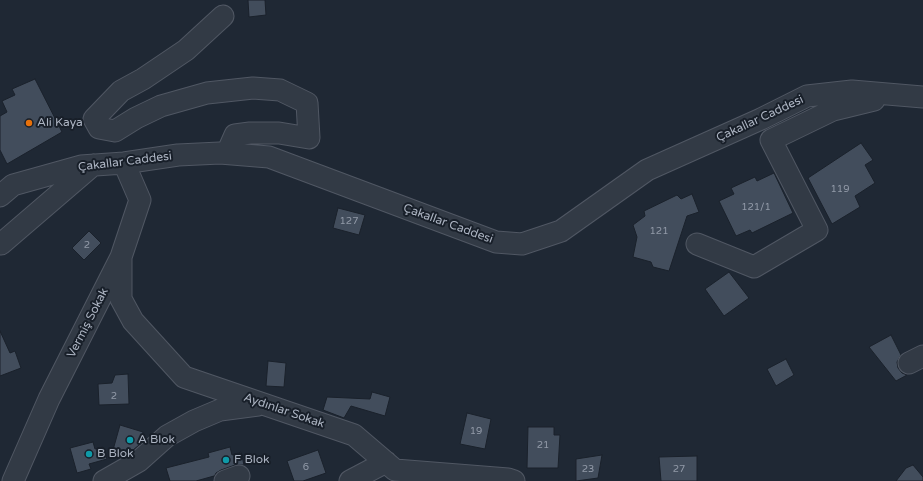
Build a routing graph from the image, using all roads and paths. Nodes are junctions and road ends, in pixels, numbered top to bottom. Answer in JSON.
{"nodes":[{"id":1,"x":223,"y":16,"type":"dead end"},
{"id":2,"x":896,"y":95,"type":"junction"},
{"id":3,"x":923,"y":97,"type":"edge"},
{"id":4,"x":227,"y":153,"type":"junction"},
{"id":5,"x":124,"y":163,"type":"junction"},
{"id":6,"x":93,"y":165,"type":"junction"},
{"id":7,"x":0,"y":196,"type":"edge"},
{"id":8,"x":1,"y":244,"type":"edge"},
{"id":9,"x":697,"y":244,"type":"dead end"},
{"id":10,"x":121,"y":257,"type":"junction"},
{"id":11,"x":265,"y":404,"type":"junction"},
{"id":12,"x":389,"y":471,"type":"edge"},
{"id":13,"x":12,"y":481,"type":"edge"},
{"id":14,"x":104,"y":481,"type":"edge"},
{"id":15,"x":350,"y":481,"type":"edge"},
{"id":16,"x":514,"y":481,"type":"edge"}],
"edges":[{"from":1,"to":4,"type":"street"},
{"from":2,"to":3,"type":"street","name":"Çakallar Caddesi"},
{"from":2,"to":4,"type":"street","name":"Çakallar Caddesi"},
{"from":2,"to":9,"type":"street"},
{"from":4,"to":5,"type":"street","name":"Çakallar Caddesi"},
{"from":5,"to":6,"type":"street","name":"Çakallar Caddesi"},
{"from":5,"to":10,"type":"street","name":"Vermiş Sokak"},
{"from":6,"to":7,"type":"street","name":"Çakallar Caddesi"},
{"from":6,"to":8,"type":"street"},
{"from":10,"to":11,"type":"street","name":"Aydınlar Sokak"},
{"from":10,"to":13,"type":"street","name":"Vermiş Sokak"},
{"from":11,"to":12,"type":"street","name":"Aydınlar Sokak"},
{"from":11,"to":14,"type":"street"},
{"from":12,"to":15,"type":"street"},
{"from":12,"to":16,"type":"street"}]}
